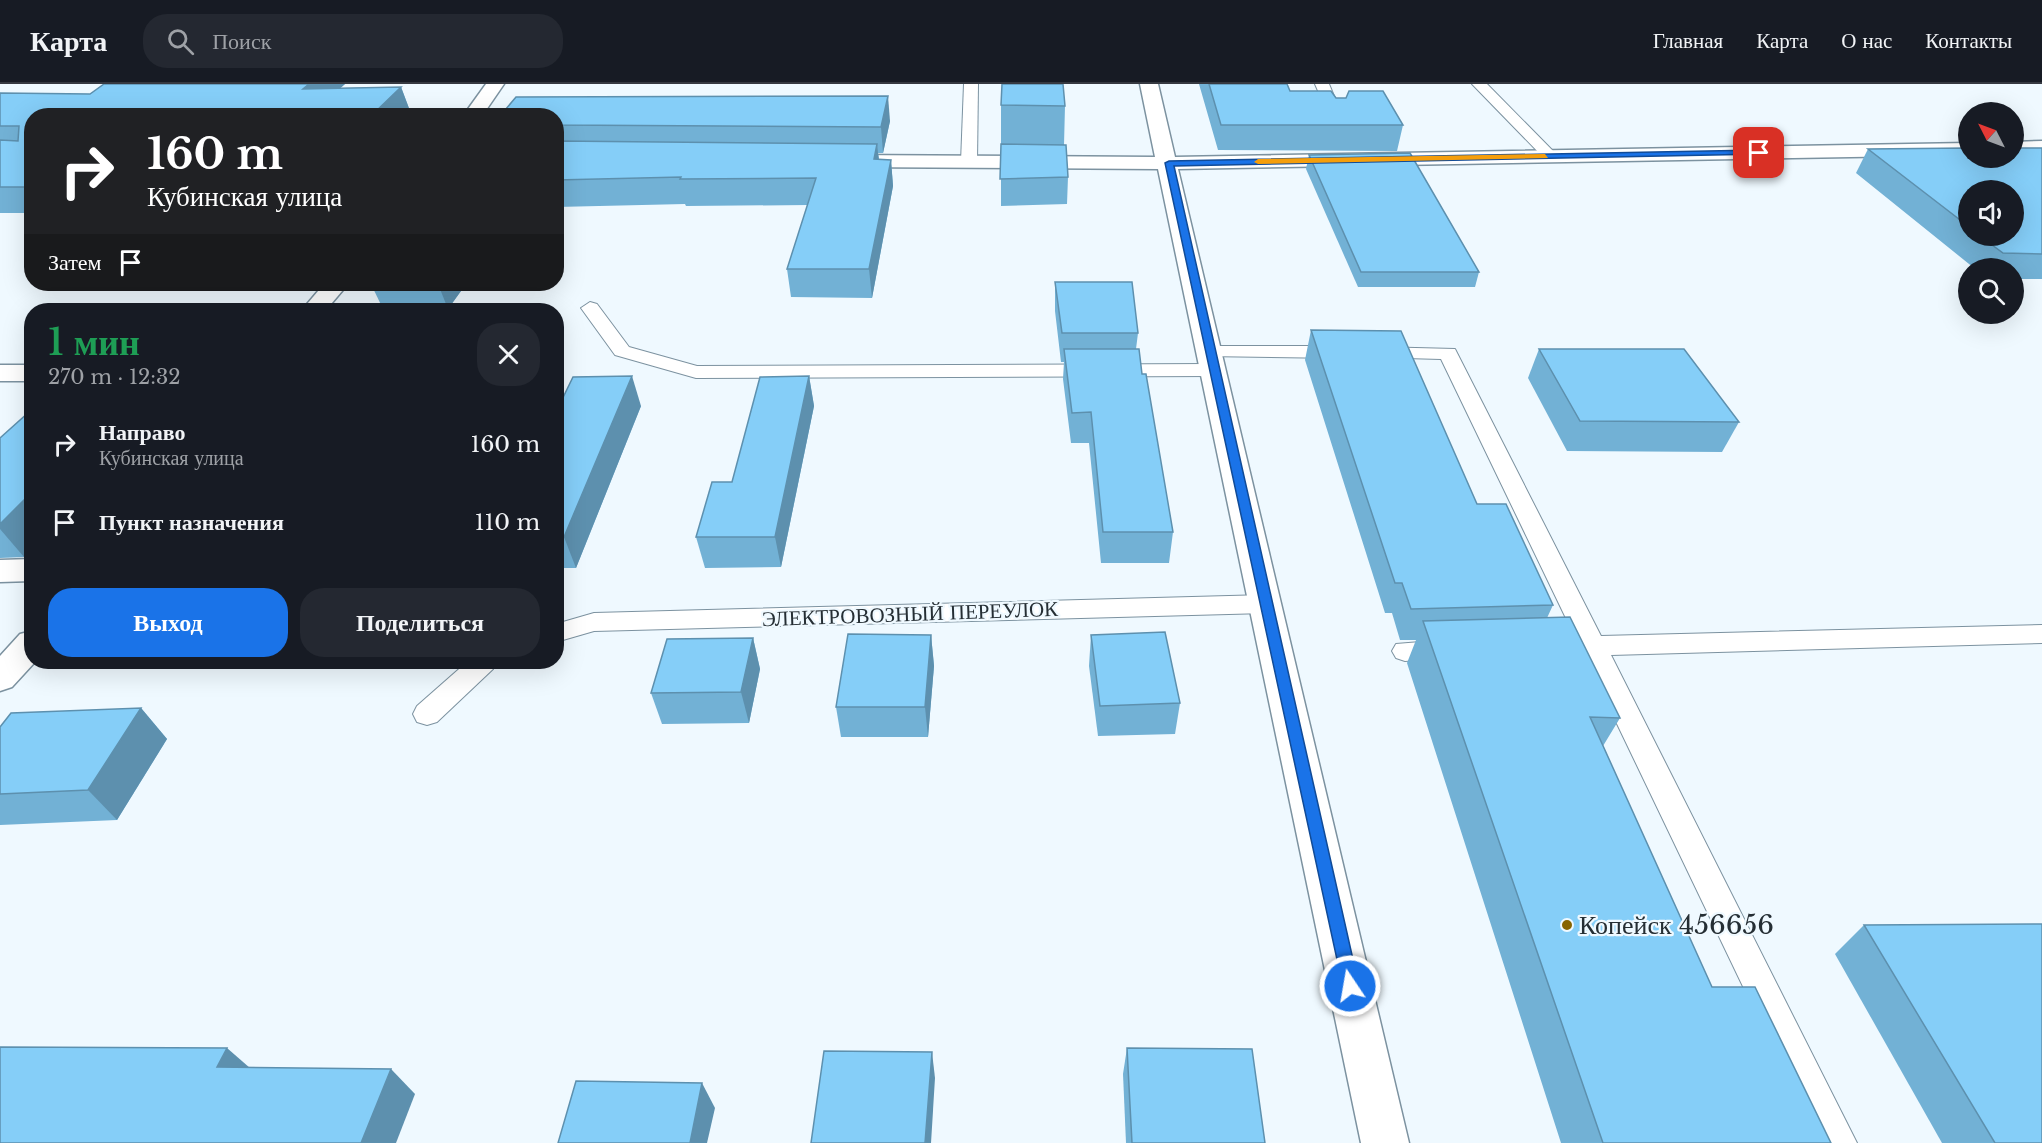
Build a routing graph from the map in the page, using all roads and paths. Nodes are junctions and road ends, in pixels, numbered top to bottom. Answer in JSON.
{"nodes":[{"id":1,"x":495,"y":84,"type":"edge"},
{"id":2,"x":972,"y":84,"type":"edge"},
{"id":3,"x":1149,"y":84,"type":"edge"},
{"id":4,"x":1322,"y":84,"type":"edge"},
{"id":5,"x":1479,"y":84,"type":"edge"},
{"id":6,"x":478,"y":108,"type":"edge"},
{"id":7,"x":1336,"y":118,"type":"edge"},
{"id":8,"x":2042,"y":147,"type":"edge"},
{"id":9,"x":2024,"y":148,"type":"edge"},
{"id":10,"x":1958,"y":149,"type":"edge"},
{"id":11,"x":1550,"y":156,"type":"junction"},
{"id":12,"x":827,"y":161,"type":"edge"},
{"id":13,"x":969,"y":162,"type":"junction"},
{"id":14,"x":1169,"y":163,"type":"junction"},
{"id":15,"x":330,"y":291,"type":"edge"},
{"id":16,"x":320,"y":303,"type":"edge"},
{"id":17,"x":590,"y":308,"type":"dead end"},
{"id":18,"x":1213,"y":361,"type":"junction"},
{"id":19,"x":0,"y":373,"type":"edge"},
{"id":20,"x":24,"y":373,"type":"edge"},
{"id":21,"x":24,"y":570,"type":"edge"},
{"id":22,"x":0,"y":571,"type":"edge"},
{"id":23,"x":1266,"y":604,"type":"junction"},
{"id":24,"x":564,"y":631,"type":"edge"},
{"id":25,"x":2042,"y":634,"type":"edge"},
{"id":26,"x":1593,"y":645,"type":"junction"},
{"id":27,"x":1558,"y":646,"type":"edge"},
{"id":28,"x":1475,"y":649,"type":"edge"},
{"id":29,"x":1405,"y":651,"type":"dead end"},
{"id":30,"x":24,"y":652,"type":"edge"},
{"id":31,"x":476,"y":669,"type":"edge"},
{"id":32,"x":0,"y":678,"type":"edge"},
{"id":33,"x":427,"y":714,"type":"dead end"},
{"id":34,"x":1385,"y":1143,"type":"edge"},
{"id":35,"x":1838,"y":1143,"type":"edge"}],
"edges":[{"from":1,"to":6,"type":"street"},
{"from":2,"to":13,"type":"lane"},
{"from":3,"to":14,"type":"street"},
{"from":4,"to":7,"type":"lane"},
{"from":5,"to":11,"type":"lane"},
{"from":8,"to":9,"type":"street"},
{"from":10,"to":11,"type":"street"},
{"from":11,"to":14,"type":"street"},
{"from":12,"to":13,"type":"street"},
{"from":13,"to":14,"type":"street"},
{"from":14,"to":18,"type":"street"},
{"from":15,"to":16,"type":"street"},
{"from":17,"to":18,"type":"lane"},
{"from":18,"to":23,"type":"street"},
{"from":18,"to":26,"type":"lane"},
{"from":19,"to":20,"type":"street"},
{"from":21,"to":22,"type":"street"},
{"from":23,"to":24,"type":"lane","name":"ЭЛЕКТРОВОЗНЫЙ ПЕРЕУЛОК"},
{"from":23,"to":34,"type":"street"},
{"from":25,"to":26,"type":"lane"},
{"from":26,"to":27,"type":"lane"},
{"from":26,"to":35,"type":"lane"},
{"from":28,"to":29,"type":"lane"},
{"from":30,"to":32,"type":"street"},
{"from":31,"to":33,"type":"lane"}]}
